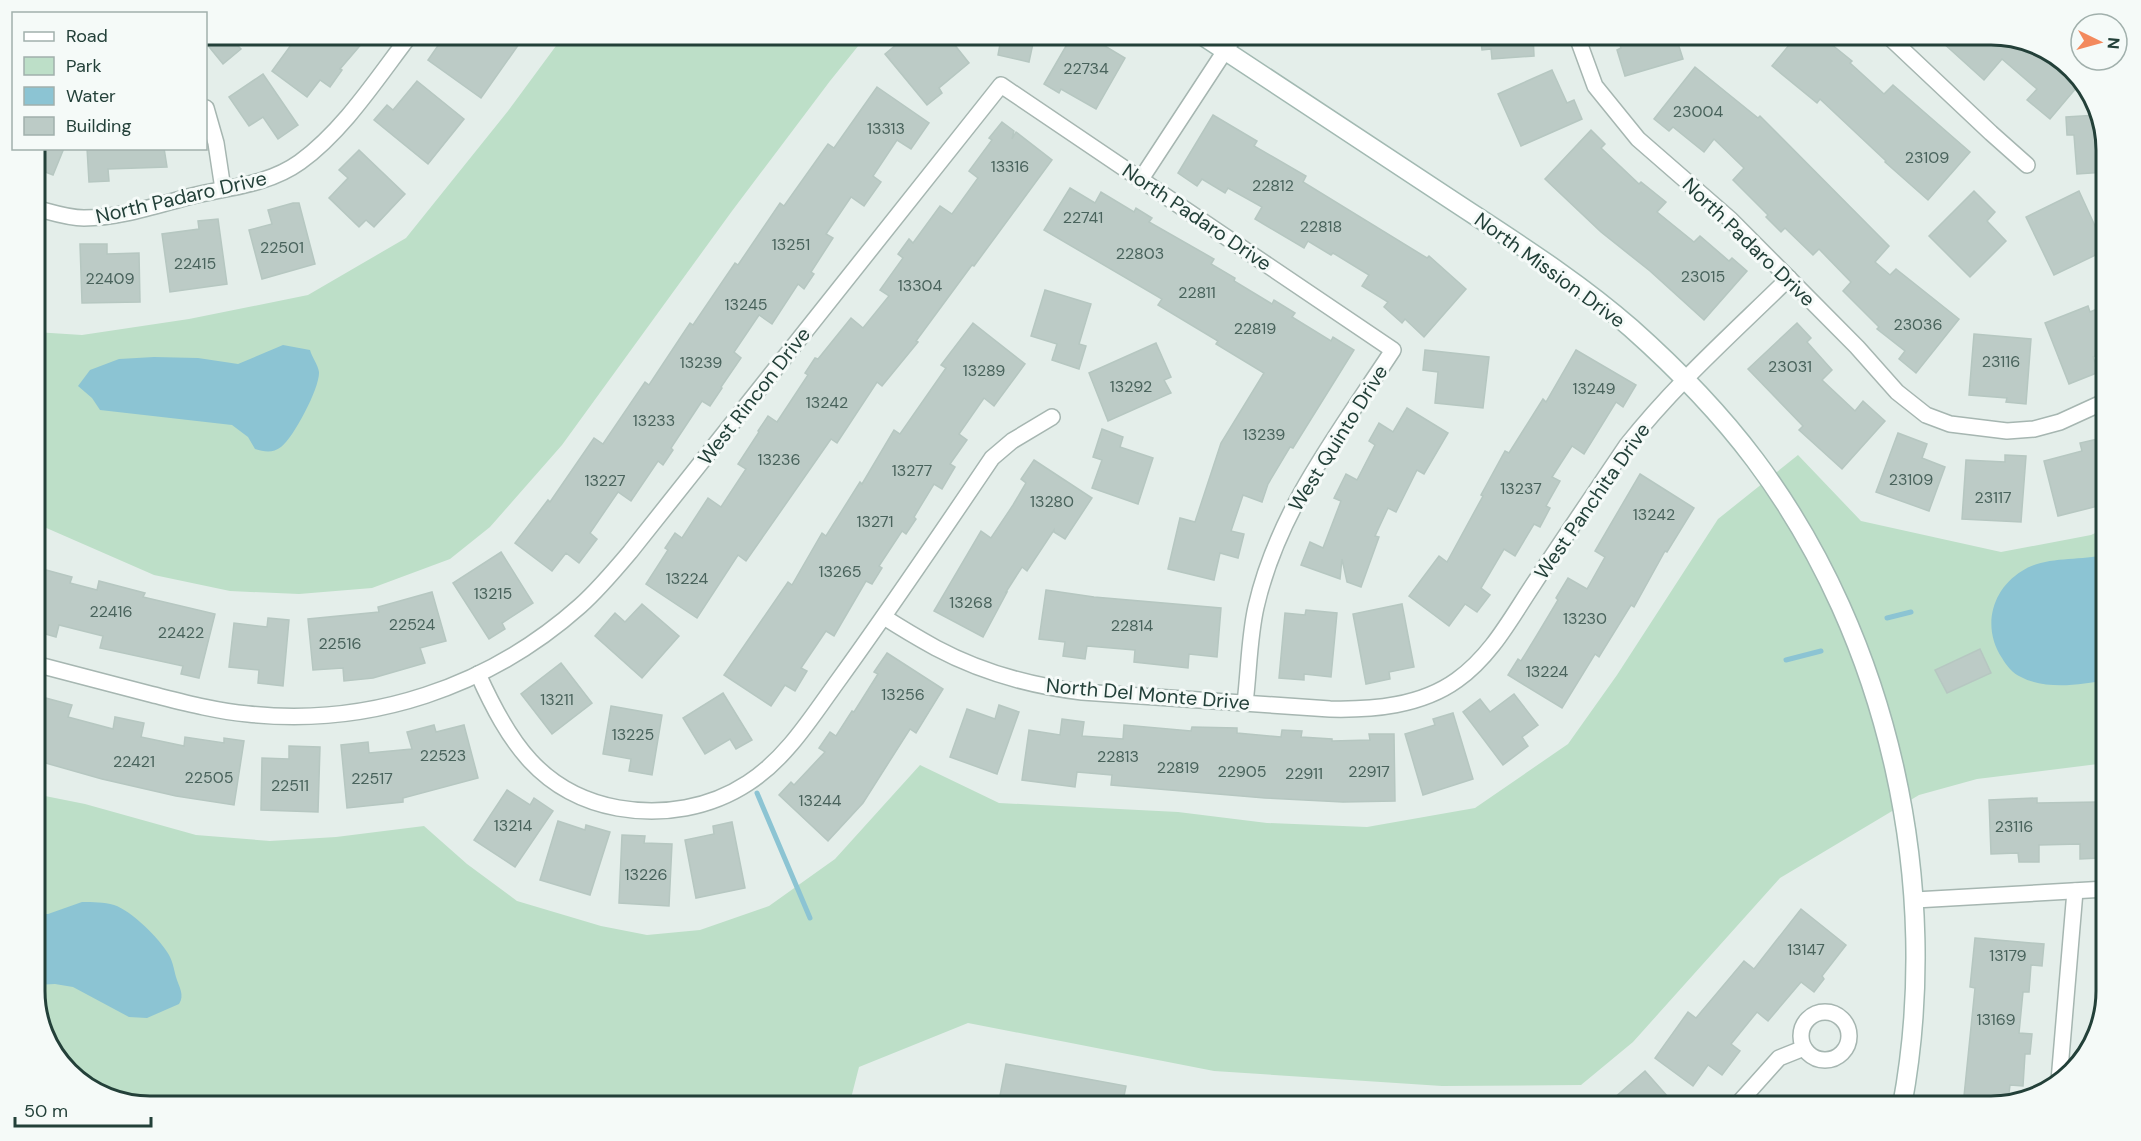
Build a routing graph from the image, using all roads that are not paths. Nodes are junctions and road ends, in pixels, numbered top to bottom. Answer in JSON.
{"nodes":[{"id":1,"x":403,"y":45,"type":"edge"},
{"id":2,"x":1216,"y":45,"type":"edge"},
{"id":3,"x":1229,"y":45,"type":"edge"},
{"id":4,"x":1580,"y":45,"type":"edge"},
{"id":5,"x":1898,"y":45,"type":"edge"},
{"id":6,"x":1225,"y":51,"type":"junction"},
{"id":7,"x":1001,"y":85,"type":"joint"},
{"id":8,"x":207,"y":112,"type":"edge"},
{"id":9,"x":2027,"y":165,"type":"dead end"},
{"id":10,"x":1141,"y":179,"type":"junction"},
{"id":11,"x":223,"y":189,"type":"junction"},
{"id":12,"x":45,"y":211,"type":"edge"},
{"id":13,"x":1789,"y":278,"type":"junction"},
{"id":14,"x":1394,"y":350,"type":"joint"},
{"id":15,"x":1686,"y":380,"type":"junction"},
{"id":16,"x":2096,"y":406,"type":"edge"},
{"id":17,"x":1052,"y":417,"type":"dead end"},
{"id":18,"x":884,"y":617,"type":"junction"},
{"id":19,"x":45,"y":667,"type":"edge"},
{"id":20,"x":478,"y":674,"type":"junction"},
{"id":21,"x":1245,"y":703,"type":"junction"},
{"id":22,"x":1390,"y":705,"type":"joint"},
{"id":23,"x":2096,"y":890,"type":"edge"},
{"id":24,"x":2075,"y":891,"type":"junction"},
{"id":25,"x":1915,"y":900,"type":"junction"},
{"id":26,"x":1804,"y":1048,"type":"dead end"},
{"id":27,"x":2060,"y":1070,"type":"edge"},
{"id":28,"x":1746,"y":1096,"type":"edge"},
{"id":29,"x":1904,"y":1096,"type":"edge"}],
"edges":[{"from":1,"to":11,"type":"street","name":"North Padaro Drive"},
{"from":2,"to":6,"type":"street","name":"North Mission Drive"},
{"from":3,"to":6,"type":"street"},
{"from":4,"to":13,"type":"street","name":"North Padaro Drive"},
{"from":5,"to":9,"type":"street"},
{"from":6,"to":10,"type":"street"},
{"from":6,"to":15,"type":"street","name":"North Mission Drive"},
{"from":7,"to":10,"type":"street","name":"North Padaro Drive"},
{"from":7,"to":20,"type":"street","name":"West Rincon Drive"},
{"from":8,"to":11,"type":"street"},
{"from":10,"to":14,"type":"street","name":"North Padaro Drive"},
{"from":11,"to":12,"type":"street","name":"North Padaro Drive"},
{"from":13,"to":15,"type":"street","name":"West Panchita Drive"},
{"from":13,"to":16,"type":"street","name":"North Padaro Drive"},
{"from":14,"to":21,"type":"street","name":"West Quinto Drive"},
{"from":15,"to":22,"type":"street","name":"West Panchita Drive"},
{"from":15,"to":25,"type":"street","name":"North Mission Drive"},
{"from":17,"to":18,"type":"street"},
{"from":18,"to":20,"type":"street"},
{"from":18,"to":21,"type":"street","name":"North Del Monte Drive"},
{"from":19,"to":20,"type":"street","name":"West Rincon Drive"},
{"from":21,"to":22,"type":"street","name":"North Del Monte Drive"},
{"from":23,"to":24,"type":"street"},
{"from":24,"to":25,"type":"street"},
{"from":24,"to":27,"type":"street"},
{"from":25,"to":29,"type":"street","name":"North Mission Drive"},
{"from":26,"to":28,"type":"street"}]}
